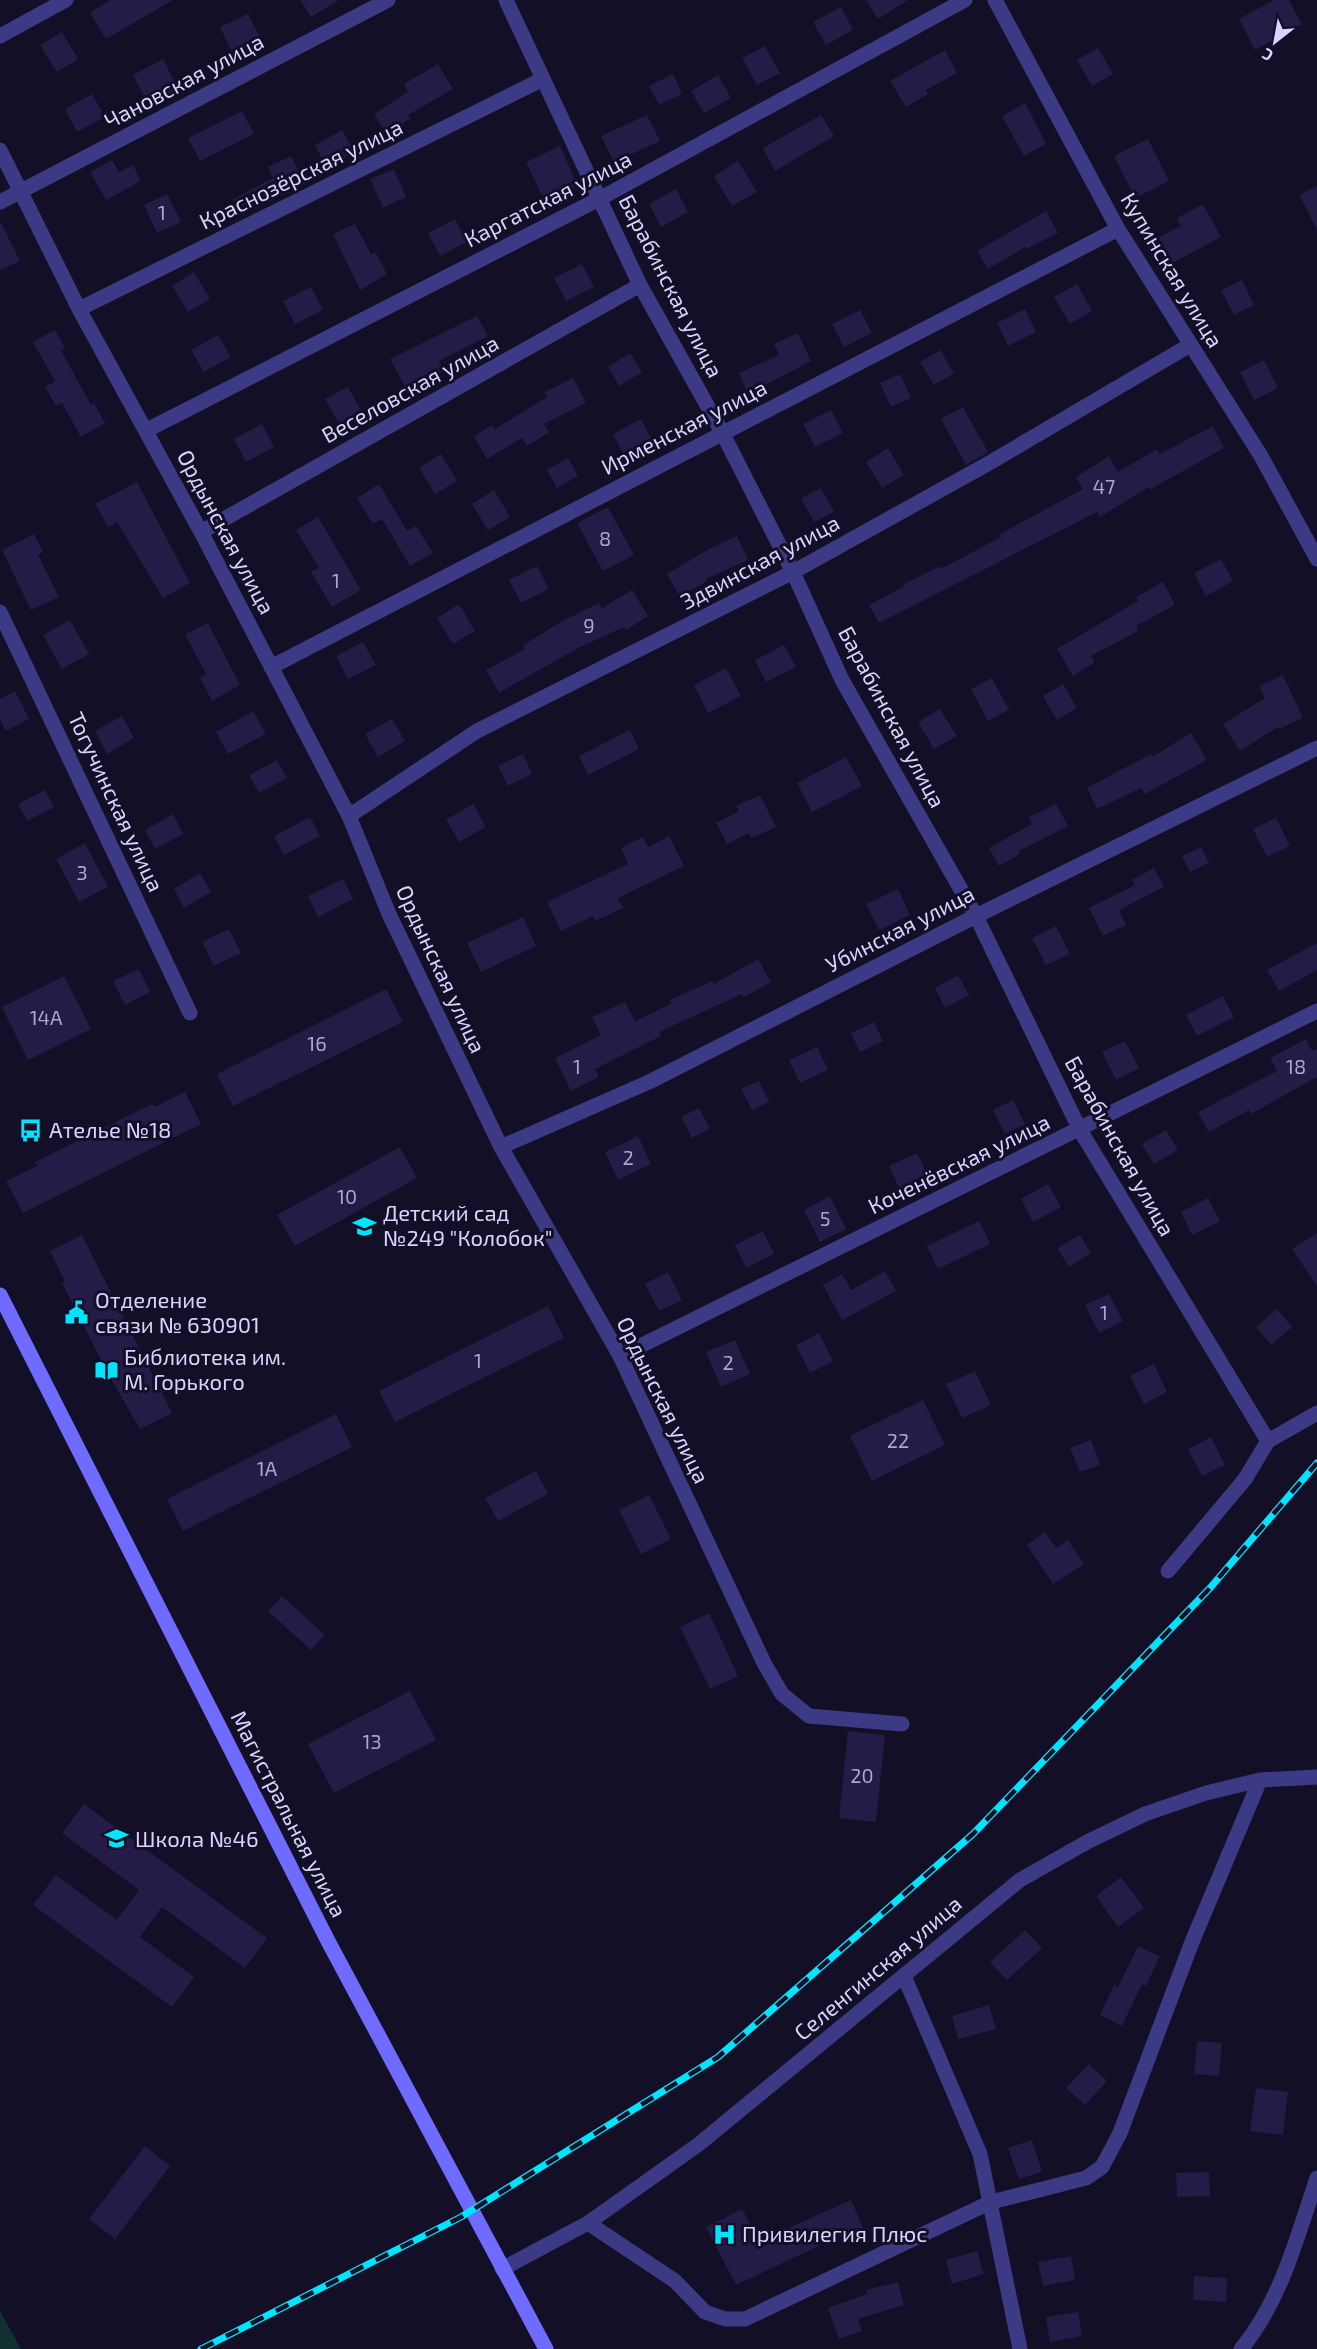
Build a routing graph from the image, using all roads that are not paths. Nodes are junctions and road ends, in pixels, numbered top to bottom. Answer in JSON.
{"nodes":[{"id":1,"x":66,"y":0,"type":"edge"},
{"id":2,"x":388,"y":0,"type":"edge"},
{"id":3,"x":506,"y":0,"type":"edge"},
{"id":4,"x":965,"y":0,"type":"edge"},
{"id":5,"x":995,"y":0,"type":"edge"},
{"id":6,"x":0,"y":36,"type":"edge"},
{"id":7,"x":543,"y":79,"type":"junction"},
{"id":8,"x":0,"y":150,"type":"edge"},
{"id":9,"x":20,"y":192,"type":"junction"},
{"id":10,"x":601,"y":198,"type":"junction"},
{"id":11,"x":0,"y":202,"type":"edge"},
{"id":12,"x":1118,"y":229,"type":"junction"},
{"id":13,"x":640,"y":285,"type":"junction"},
{"id":14,"x":79,"y":309,"type":"junction"},
{"id":15,"x":1190,"y":345,"type":"junction"},
{"id":16,"x":147,"y":430,"type":"junction"},
{"id":17,"x":722,"y":432,"type":"junction"},
{"id":18,"x":201,"y":532,"type":"junction"},
{"id":19,"x":1317,"y":560,"type":"edge"},
{"id":20,"x":793,"y":572,"type":"junction"},
{"id":21,"x":0,"y":612,"type":"edge"},
{"id":22,"x":272,"y":667,"type":"junction"},
{"id":23,"x":1317,"y":748,"type":"edge"},
{"id":24,"x":349,"y":816,"type":"junction"},
{"id":25,"x":976,"y":916,"type":"junction"},
{"id":26,"x":1317,"y":1011,"type":"edge"},
{"id":27,"x":190,"y":1013,"type":"dead end"},
{"id":28,"x":1080,"y":1130,"type":"junction"},
{"id":29,"x":501,"y":1147,"type":"junction"},
{"id":30,"x":0,"y":1295,"type":"edge"},
{"id":31,"x":620,"y":1356,"type":"junction"},
{"id":32,"x":1317,"y":1413,"type":"edge"},
{"id":33,"x":1268,"y":1441,"type":"junction"},
{"id":34,"x":1168,"y":1571,"type":"dead end"},
{"id":35,"x":902,"y":1724,"type":"dead end"},
{"id":36,"x":1317,"y":1777,"type":"edge"},
{"id":37,"x":1260,"y":1780,"type":"junction"},
{"id":38,"x":904,"y":1976,"type":"junction"},
{"id":39,"x":1317,"y":2178,"type":"edge"},
{"id":40,"x":992,"y":2202,"type":"junction"},
{"id":41,"x":588,"y":2223,"type":"junction"},
{"id":42,"x":502,"y":2269,"type":"junction"},
{"id":43,"x":546,"y":2349,"type":"edge"},
{"id":44,"x":1020,"y":2349,"type":"edge"},
{"id":45,"x":1240,"y":2349,"type":"edge"}],
"edges":[{"from":1,"to":6,"type":"street"},
{"from":2,"to":9,"type":"street","name":"Чановская улица"},
{"from":3,"to":7,"type":"street","name":"Барабинская улица"},
{"from":4,"to":10,"type":"street","name":"Каргатская улица"},
{"from":5,"to":12,"type":"street","name":"Купинская улица"},
{"from":7,"to":10,"type":"street","name":"Барабинская улица"},
{"from":7,"to":14,"type":"street","name":"Краснозёрская улица"},
{"from":8,"to":9,"type":"street","name":"Ордынская улица"},
{"from":9,"to":11,"type":"street","name":"Чановская улица"},
{"from":9,"to":14,"type":"street","name":"Ордынская улица"},
{"from":10,"to":13,"type":"street","name":"Барабинская улица"},
{"from":10,"to":16,"type":"street","name":"Каргатская улица"},
{"from":12,"to":15,"type":"street","name":"Купинская улица"},
{"from":12,"to":17,"type":"street","name":"Ирменская улица"},
{"from":13,"to":17,"type":"street","name":"Барабинская улица"},
{"from":13,"to":18,"type":"street","name":"Веселовская улица"},
{"from":14,"to":16,"type":"street","name":"Ордынская улица"},
{"from":15,"to":19,"type":"street","name":"Купинская улица"},
{"from":15,"to":20,"type":"street","name":"Здвинская улица"},
{"from":16,"to":18,"type":"street","name":"Ордынская улица"},
{"from":17,"to":20,"type":"street","name":"Барабинская улица"},
{"from":17,"to":22,"type":"street","name":"Ирменская улица"},
{"from":18,"to":22,"type":"street","name":"Ордынская улица"},
{"from":20,"to":24,"type":"street","name":"Здвинская улица"},
{"from":20,"to":25,"type":"street","name":"Барабинская улица"},
{"from":21,"to":27,"type":"street","name":"Тогучинская улица"},
{"from":22,"to":24,"type":"street","name":"Ордынская улица"},
{"from":23,"to":25,"type":"street","name":"Убинская улица"},
{"from":24,"to":29,"type":"street","name":"Ордынская улица"},
{"from":25,"to":28,"type":"street","name":"Барабинская улица"},
{"from":25,"to":29,"type":"street","name":"Убинская улица"},
{"from":26,"to":28,"type":"street","name":"Коченёвская улица"},
{"from":28,"to":31,"type":"street","name":"Коченёвская улица"},
{"from":28,"to":33,"type":"street","name":"Барабинская улица"},
{"from":29,"to":31,"type":"street","name":"Ордынская улица"},
{"from":30,"to":42,"type":"main road","name":"Магистральная улица"},
{"from":31,"to":35,"type":"street","name":"Ордынская улица"},
{"from":32,"to":33,"type":"street"},
{"from":33,"to":34,"type":"street"},
{"from":36,"to":37,"type":"street","name":"Селенгинская улица"},
{"from":37,"to":38,"type":"street","name":"Селенгинская улица"},
{"from":37,"to":40,"type":"street"},
{"from":38,"to":40,"type":"street"},
{"from":38,"to":41,"type":"street","name":"Селенгинская улица"},
{"from":39,"to":45,"type":"street"},
{"from":40,"to":41,"type":"street"},
{"from":40,"to":44,"type":"street"},
{"from":41,"to":42,"type":"street","name":"Селенгинская улица"},
{"from":42,"to":43,"type":"main road","name":"Магистральная улица"}]}
